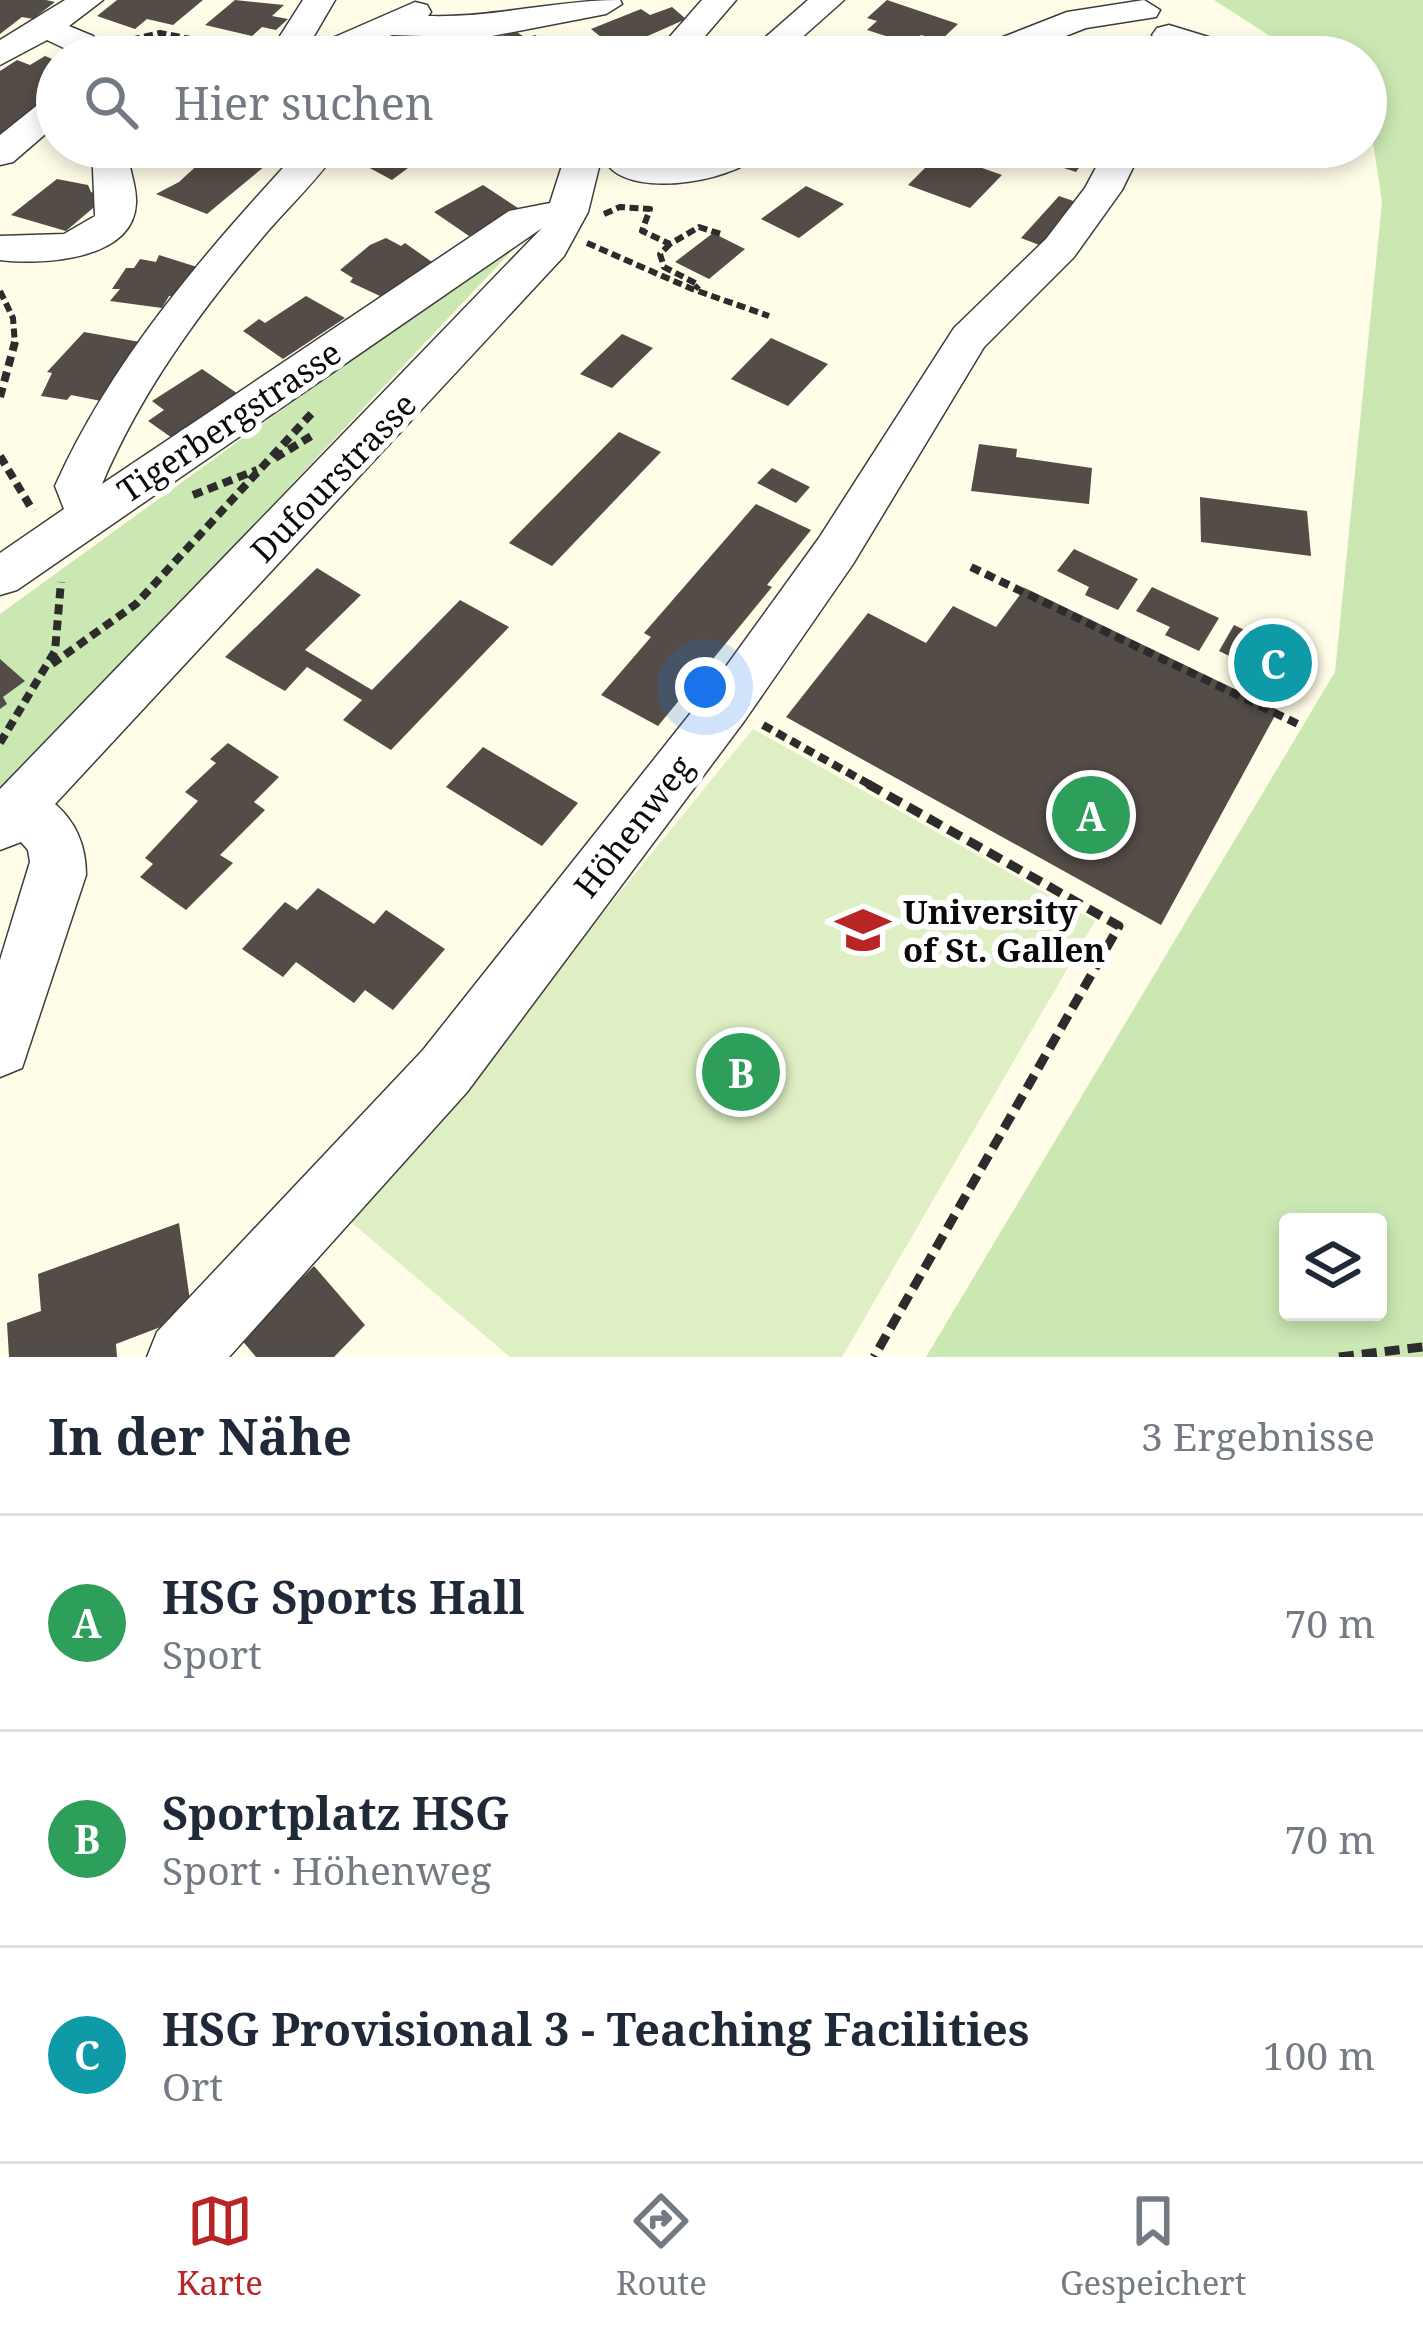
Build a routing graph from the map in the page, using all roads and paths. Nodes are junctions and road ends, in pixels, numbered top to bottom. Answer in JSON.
{"nodes":[{"id":1,"x":87,"y":0,"type":"edge"},
{"id":2,"x":319,"y":0,"type":"edge"},
{"id":3,"x":443,"y":0,"type":"edge"},
{"id":4,"x":721,"y":0,"type":"edge"},
{"id":5,"x":828,"y":0,"type":"edge"},
{"id":6,"x":606,"y":4,"type":"dead end"},
{"id":7,"x":1147,"y":5,"type":"edge"},
{"id":8,"x":384,"y":25,"type":"junction"},
{"id":9,"x":47,"y":28,"type":"junction"},
{"id":10,"x":65,"y":36,"type":"edge"},
{"id":11,"x":297,"y":36,"type":"edge"},
{"id":12,"x":361,"y":36,"type":"edge"},
{"id":13,"x":689,"y":36,"type":"edge"},
{"id":14,"x":785,"y":36,"type":"edge"},
{"id":15,"x":1036,"y":36,"type":"edge"},
{"id":16,"x":1162,"y":36,"type":"edge"},
{"id":17,"x":0,"y":55,"type":"edge"},
{"id":18,"x":36,"y":124,"type":"edge"},
{"id":19,"x":0,"y":154,"type":"edge"},
{"id":20,"x":113,"y":168,"type":"edge"},
{"id":21,"x":304,"y":168,"type":"edge"},
{"id":22,"x":580,"y":168,"type":"edge"},
{"id":23,"x":610,"y":168,"type":"edge"},
{"id":24,"x":696,"y":168,"type":"edge"},
{"id":25,"x":1114,"y":168,"type":"edge"},
{"id":26,"x":639,"y":180,"type":"edge"},
{"id":27,"x":575,"y":226,"type":"junction"},
{"id":28,"x":724,"y":235,"type":"dead end"},
{"id":29,"x":670,"y":244,"type":"junction"},
{"id":30,"x":0,"y":248,"type":"edge"},
{"id":31,"x":694,"y":290,"type":"junction"},
{"id":32,"x":0,"y":291,"type":"edge"},
{"id":33,"x":769,"y":316,"type":"dead end"},
{"id":34,"x":0,"y":398,"type":"edge"},
{"id":35,"x":326,"y":398,"type":"dead end"},
{"id":36,"x":321,"y":431,"type":"dead end"},
{"id":37,"x":0,"y":456,"type":"edge"},
{"id":38,"x":261,"y":468,"type":"junction"},
{"id":39,"x":214,"y":489,"type":"dead end"},
{"id":40,"x":34,"y":513,"type":"dead end"},
{"id":41,"x":90,"y":515,"type":"junction"},
{"id":42,"x":59,"y":561,"type":"dead end"},
{"id":43,"x":971,"y":567,"type":"dead end"},
{"id":44,"x":0,"y":577,"type":"edge"},
{"id":45,"x":52,"y":664,"type":"junction"},
{"id":46,"x":727,"y":705,"type":"junction"},
{"id":47,"x":1302,"y":726,"type":"dead end"},
{"id":48,"x":0,"y":743,"type":"edge"},
{"id":49,"x":9,"y":817,"type":"edge"},
{"id":50,"x":0,"y":1047,"type":"edge"},
{"id":51,"x":1423,"y":1347,"type":"edge"},
{"id":52,"x":182,"y":1357,"type":"edge"},
{"id":53,"x":874,"y":1357,"type":"edge"},
{"id":54,"x":1339,"y":1357,"type":"edge"}],
"edges":[{"from":1,"to":9,"type":"street"},
{"from":2,"to":11,"type":"street"},
{"from":3,"to":8,"type":"street"},
{"from":4,"to":13,"type":"street"},
{"from":5,"to":14,"type":"street"},
{"from":6,"to":8,"type":"street"},
{"from":7,"to":15,"type":"street"},
{"from":7,"to":16,"type":"street"},
{"from":8,"to":12,"type":"street"},
{"from":9,"to":10,"type":"street"},
{"from":9,"to":17,"type":"street"},
{"from":18,"to":19,"type":"street"},
{"from":20,"to":30,"type":"street"},
{"from":21,"to":41,"type":"street","name":"Tigerbergstrasse"},
{"from":22,"to":27,"type":"street","name":"Dufourstrasse"},
{"from":23,"to":26,"type":"street","name":"Dufourstrasse"},
{"from":24,"to":26,"type":"street"},
{"from":25,"to":46,"type":"street","name":"Höhenweg"},
{"from":26,"to":29,"type":"path"},
{"from":27,"to":31,"type":"path"},
{"from":27,"to":41,"type":"street","name":"Tigerbergstrasse"},
{"from":27,"to":49,"type":"street","name":"Dufourstrasse"},
{"from":28,"to":29,"type":"path"},
{"from":29,"to":31,"type":"path"},
{"from":31,"to":33,"type":"path"},
{"from":32,"to":34,"type":"path"},
{"from":35,"to":38,"type":"path"},
{"from":36,"to":38,"type":"path"},
{"from":37,"to":40,"type":"path"},
{"from":38,"to":39,"type":"path"},
{"from":38,"to":45,"type":"path"},
{"from":41,"to":44,"type":"street"},
{"from":42,"to":45,"type":"path"},
{"from":43,"to":47,"type":"path"},
{"from":45,"to":48,"type":"path"},
{"from":46,"to":52,"type":"street","name":"Höhenweg"},
{"from":46,"to":53,"type":"path"},
{"from":49,"to":50,"type":"street"},
{"from":51,"to":54,"type":"path"}]}
